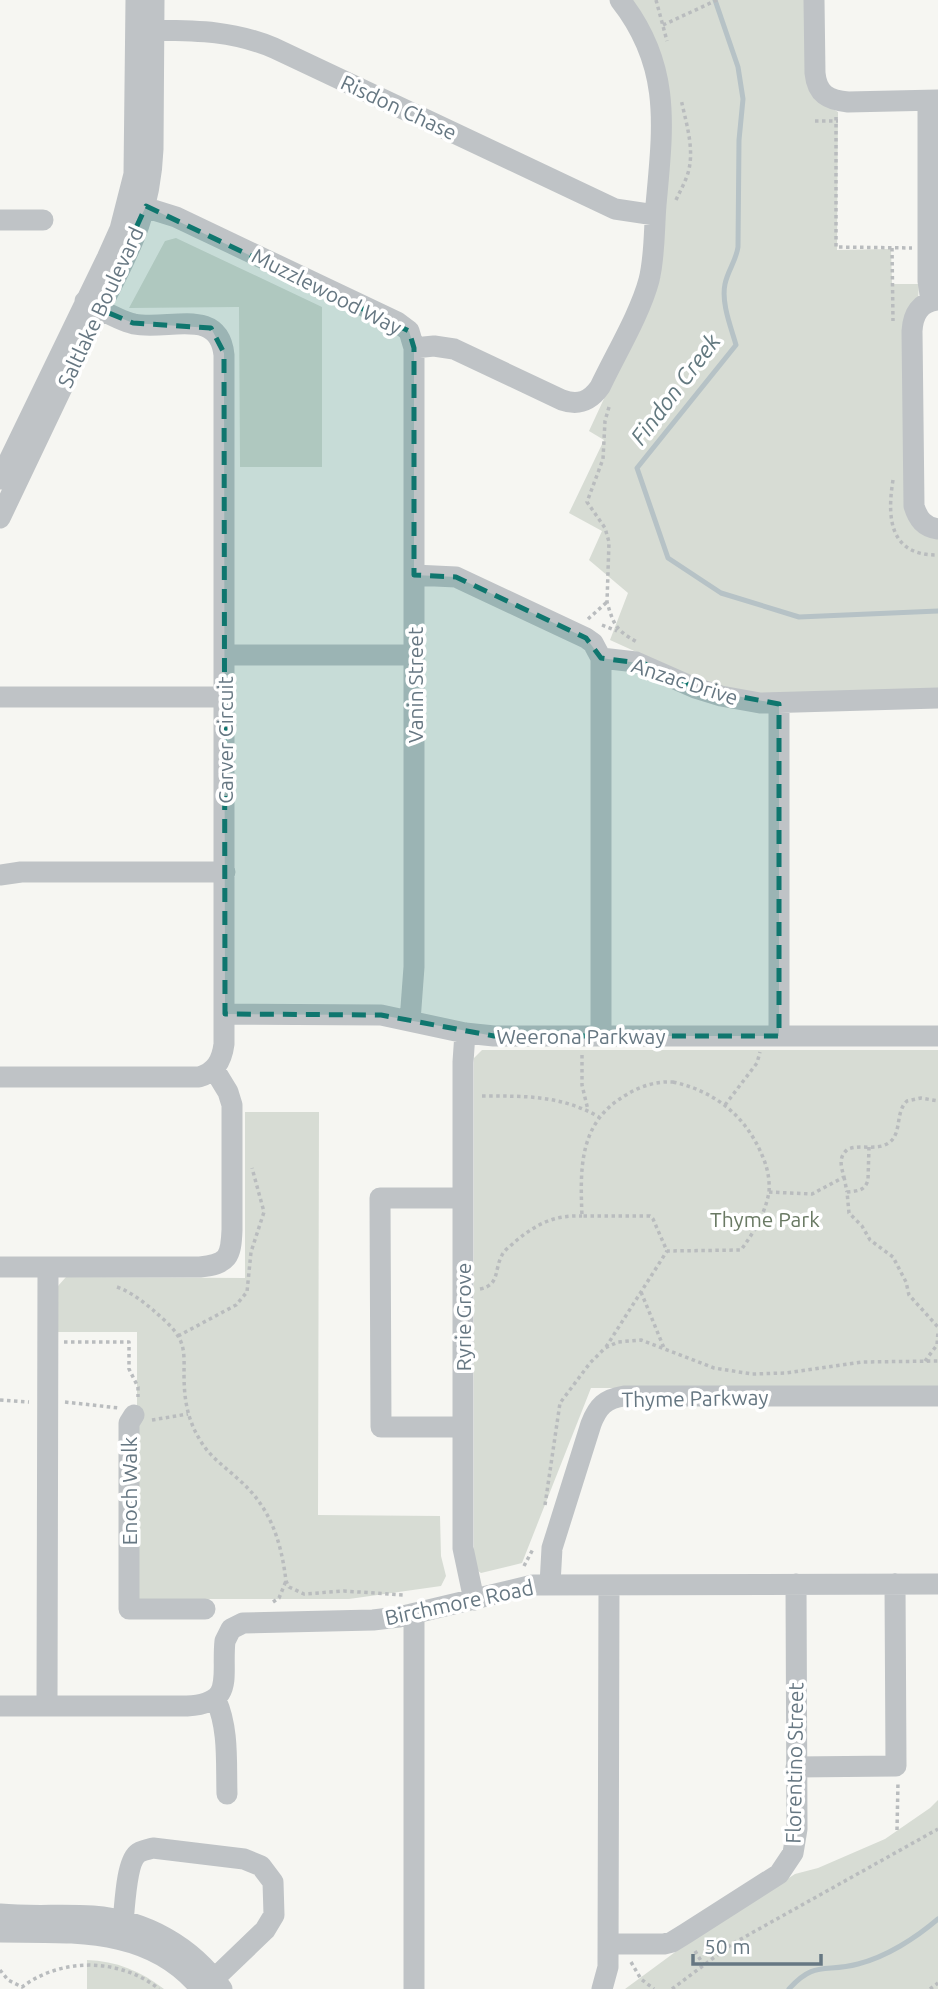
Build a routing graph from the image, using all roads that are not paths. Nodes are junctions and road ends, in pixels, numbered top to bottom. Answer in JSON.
{"nodes":[{"id":1,"x":136,"y":0,"type":"edge"},
{"id":2,"x":154,"y":0,"type":"edge"},
{"id":3,"x":620,"y":0,"type":"edge"},
{"id":4,"x":814,"y":0,"type":"edge"},
{"id":5,"x":145,"y":31,"type":"junction"},
{"id":6,"x":933,"y":101,"type":"edge"},
{"id":7,"x":137,"y":204,"type":"junction"},
{"id":8,"x":664,"y":211,"type":"junction"},
{"id":9,"x":0,"y":220,"type":"edge"},
{"id":10,"x":43,"y":220,"type":"dead end"},
{"id":11,"x":935,"y":300,"type":"edge"},
{"id":12,"x":92,"y":305,"type":"junction"},
{"id":13,"x":414,"y":348,"type":"junction"},
{"id":14,"x":0,"y":479,"type":"edge"},
{"id":15,"x":0,"y":518,"type":"edge"},
{"id":16,"x":938,"y":529,"type":"edge"},
{"id":17,"x":414,"y":575,"type":"junction"},
{"id":18,"x":225,"y":655,"type":"junction"},
{"id":19,"x":415,"y":655,"type":"junction"},
{"id":20,"x":601,"y":658,"type":"junction"},
{"id":21,"x":0,"y":697,"type":"edge"},
{"id":22,"x":225,"y":697,"type":"junction"},
{"id":23,"x":938,"y":698,"type":"edge"},
{"id":24,"x":779,"y":704,"type":"junction"},
{"id":25,"x":0,"y":868,"type":"edge"},
{"id":26,"x":225,"y":872,"type":"junction"},
{"id":27,"x":11,"y":874,"type":"edge"},
{"id":28,"x":225,"y":1014,"type":"junction"},
{"id":29,"x":410,"y":1021,"type":"junction"},
{"id":30,"x":465,"y":1033,"type":"junction"},
{"id":31,"x":592,"y":1036,"type":"junction"},
{"id":32,"x":769,"y":1036,"type":"junction"},
{"id":33,"x":938,"y":1036,"type":"edge"},
{"id":34,"x":214,"y":1069,"type":"junction"},
{"id":35,"x":0,"y":1077,"type":"edge"},
{"id":36,"x":463,"y":1198,"type":"junction"},
{"id":37,"x":0,"y":1267,"type":"edge"},
{"id":38,"x":48,"y":1267,"type":"junction"},
{"id":39,"x":938,"y":1396,"type":"edge"},
{"id":40,"x":134,"y":1415,"type":"road end"},
{"id":41,"x":463,"y":1427,"type":"junction"},
{"id":42,"x":550,"y":1584,"type":"junction"},
{"id":43,"x":796,"y":1584,"type":"junction"},
{"id":44,"x":895,"y":1584,"type":"junction"},
{"id":45,"x":938,"y":1584,"type":"edge"},
{"id":46,"x":609,"y":1585,"type":"junction"},
{"id":47,"x":474,"y":1600,"type":"junction"},
{"id":48,"x":205,"y":1609,"type":"dead end"},
{"id":49,"x":414,"y":1614,"type":"junction"},
{"id":50,"x":216,"y":1700,"type":"junction"},
{"id":51,"x":0,"y":1706,"type":"edge"},
{"id":52,"x":47,"y":1706,"type":"junction"},
{"id":53,"x":796,"y":1767,"type":"junction"},
{"id":54,"x":227,"y":1794,"type":"dead end"},
{"id":55,"x":0,"y":1914,"type":"edge"},
{"id":56,"x":123,"y":1922,"type":"junction"},
{"id":57,"x":0,"y":1932,"type":"edge"},
{"id":58,"x":618,"y":1944,"type":"junction"},
{"id":59,"x":213,"y":1985,"type":"edge"},
{"id":60,"x":414,"y":1989,"type":"edge"},
{"id":61,"x":602,"y":1989,"type":"edge"}],
"edges":[{"from":1,"to":5,"type":"street","name":"Saltlake Boulevard"},
{"from":2,"to":5,"type":"street","name":"Saltlake Boulevard"},
{"from":3,"to":8,"type":"street","name":"Muzzlewood Way"},
{"from":4,"to":6,"type":"street"},
{"from":5,"to":7,"type":"street","name":"Saltlake Boulevard"},
{"from":5,"to":8,"type":"street","name":"Risdon Chase"},
{"from":6,"to":11,"type":"street"},
{"from":7,"to":12,"type":"street","name":"Saltlake Boulevard"},
{"from":7,"to":13,"type":"street","name":"Muzzlewood Way"},
{"from":8,"to":13,"type":"street","name":"Muzzlewood Way"},
{"from":9,"to":10,"type":"street"},
{"from":11,"to":16,"type":"street"},
{"from":12,"to":14,"type":"street","name":"Saltlake Boulevard"},
{"from":12,"to":15,"type":"street","name":"Saltlake Boulevard"},
{"from":12,"to":18,"type":"street","name":"Carver Circuit"},
{"from":13,"to":17,"type":"street","name":"Vanin Street"},
{"from":17,"to":19,"type":"street","name":"Vanin Street"},
{"from":17,"to":20,"type":"street"},
{"from":18,"to":19,"type":"street"},
{"from":18,"to":22,"type":"street","name":"Carver Circuit"},
{"from":19,"to":29,"type":"street","name":"Vanin Street"},
{"from":20,"to":24,"type":"street","name":"Anzac Drive"},
{"from":20,"to":31,"type":"street"},
{"from":21,"to":22,"type":"street"},
{"from":22,"to":26,"type":"street","name":"Carver Circuit"},
{"from":23,"to":24,"type":"street","name":"Anzac Drive"},
{"from":24,"to":32,"type":"street"},
{"from":25,"to":27,"type":"street"},
{"from":26,"to":27,"type":"street"},
{"from":26,"to":28,"type":"street","name":"Carver Circuit"},
{"from":28,"to":29,"type":"street","name":"Weerona Parkway"},
{"from":28,"to":34,"type":"street","name":"Carver Circuit"},
{"from":29,"to":30,"type":"street","name":"Weerona Parkway"},
{"from":30,"to":31,"type":"street","name":"Weerona Parkway"},
{"from":30,"to":36,"type":"street","name":"Ryrie Grove"},
{"from":31,"to":32,"type":"street","name":"Weerona Parkway"},
{"from":32,"to":33,"type":"street","name":"Weerona Parkway"},
{"from":34,"to":35,"type":"street"},
{"from":34,"to":38,"type":"street"},
{"from":36,"to":41,"type":"street","name":"Ryrie Grove"},
{"from":36,"to":41,"type":"street"},
{"from":37,"to":38,"type":"street"},
{"from":38,"to":52,"type":"street"},
{"from":39,"to":42,"type":"street","name":"Thyme Parkway"},
{"from":40,"to":48,"type":"street","name":"Enoch Walk"},
{"from":41,"to":47,"type":"street","name":"Ryrie Grove"},
{"from":42,"to":46,"type":"street","name":"Birchmore Road"},
{"from":42,"to":47,"type":"street","name":"Birchmore Road"},
{"from":43,"to":44,"type":"street","name":"Birchmore Road"},
{"from":43,"to":46,"type":"street","name":"Birchmore Road"},
{"from":43,"to":53,"type":"street","name":"Florentino Street"},
{"from":44,"to":45,"type":"street","name":"Birchmore Road"},
{"from":44,"to":53,"type":"street"},
{"from":46,"to":58,"type":"street"},
{"from":47,"to":49,"type":"street","name":"Birchmore Road"},
{"from":49,"to":50,"type":"street","name":"Birchmore Road"},
{"from":49,"to":60,"type":"street"},
{"from":50,"to":52,"type":"street"},
{"from":50,"to":54,"type":"street"},
{"from":51,"to":52,"type":"street"},
{"from":53,"to":58,"type":"street","name":"Florentino Street"},
{"from":55,"to":56,"type":"street"},
{"from":56,"to":59,"type":"street"},
{"from":56,"to":59,"type":"street"},
{"from":57,"to":59,"type":"street"},
{"from":58,"to":61,"type":"street"}]}
